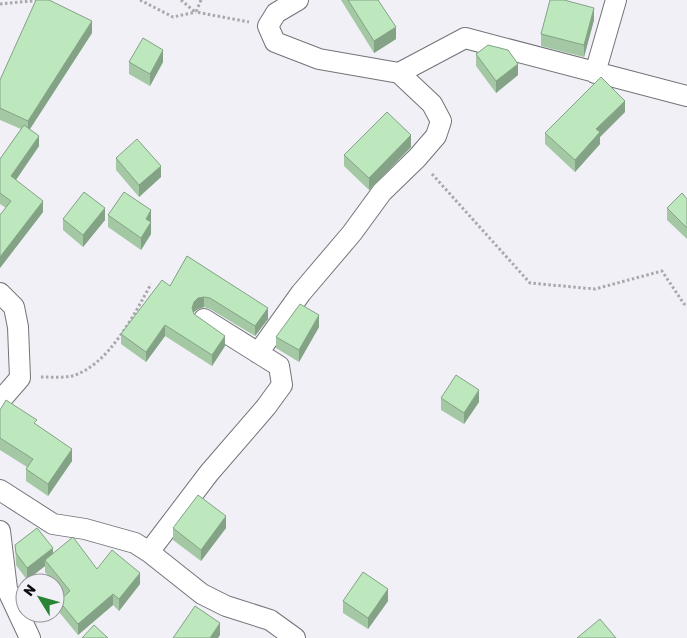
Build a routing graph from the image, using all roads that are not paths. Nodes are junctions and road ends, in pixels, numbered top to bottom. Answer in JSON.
{"nodes":[{"id":1,"x":298,"y":0,"type":"edge"},
{"id":2,"x":616,"y":0,"type":"edge"},
{"id":3,"x":399,"y":73,"type":"junction"},
{"id":4,"x":595,"y":73,"type":"junction"},
{"id":5,"x":687,"y":96,"type":"edge"},
{"id":6,"x":0,"y":293,"type":"edge"},
{"id":7,"x":204,"y":319,"type":"edge"},
{"id":8,"x":258,"y":353,"type":"junction"},
{"id":9,"x":0,"y":401,"type":"edge"},
{"id":10,"x":0,"y":490,"type":"edge"},
{"id":11,"x":0,"y":531,"type":"edge"},
{"id":12,"x":149,"y":552,"type":"junction"},
{"id":13,"x":30,"y":638,"type":"edge"},
{"id":14,"x":295,"y":638,"type":"edge"}],
"edges":[{"from":1,"to":3,"type":"street"},
{"from":2,"to":4,"type":"street"},
{"from":3,"to":4,"type":"street"},
{"from":3,"to":8,"type":"street"},
{"from":4,"to":5,"type":"street"},
{"from":6,"to":9,"type":"street"},
{"from":7,"to":8,"type":"street"},
{"from":8,"to":12,"type":"street"},
{"from":10,"to":12,"type":"street"},
{"from":11,"to":13,"type":"street"},
{"from":12,"to":14,"type":"street"}]}
